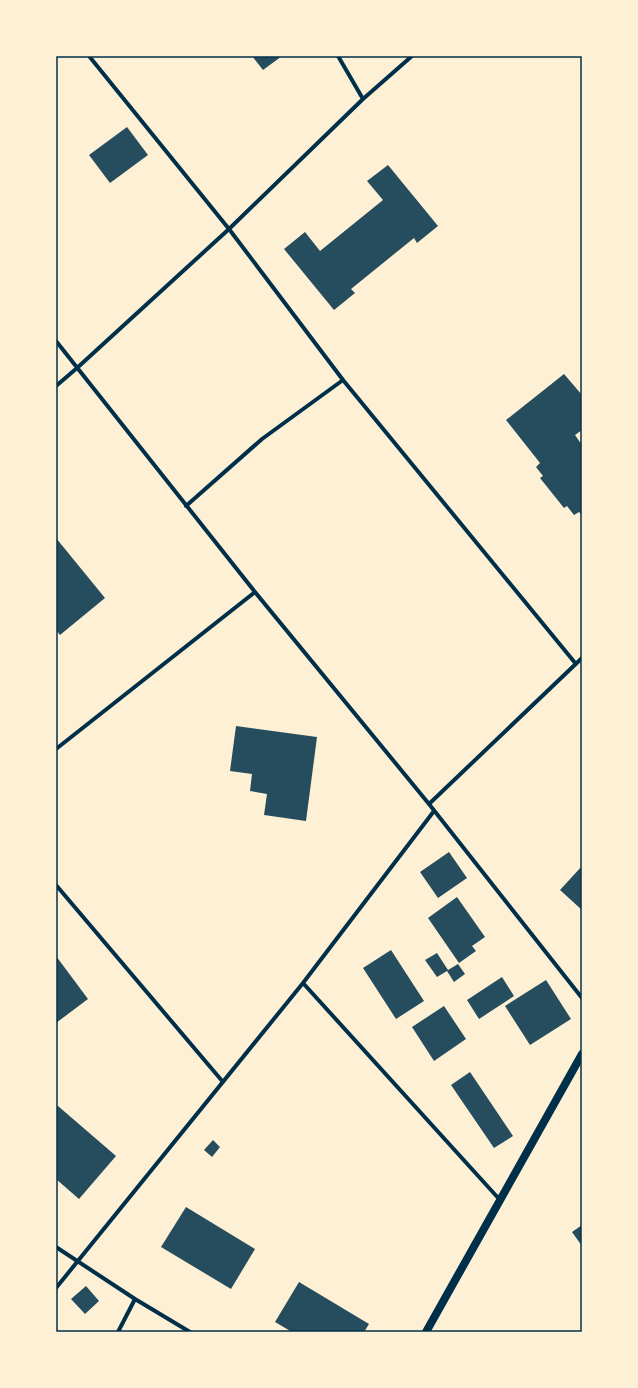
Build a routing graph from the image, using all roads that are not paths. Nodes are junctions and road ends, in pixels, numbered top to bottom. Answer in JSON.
{"nodes":[{"id":1,"x":89,"y":56,"type":"edge"},
{"id":2,"x":338,"y":56,"type":"edge"},
{"id":3,"x":412,"y":56,"type":"edge"},
{"id":4,"x":363,"y":99,"type":"junction"},
{"id":5,"x":229,"y":229,"type":"junction"},
{"id":6,"x":56,"y":341,"type":"edge"},
{"id":7,"x":77,"y":368,"type":"junction"},
{"id":8,"x":343,"y":380,"type":"junction"},
{"id":9,"x":56,"y":386,"type":"edge"},
{"id":10,"x":186,"y":506,"type":"junction"},
{"id":11,"x":255,"y":592,"type":"junction"},
{"id":12,"x":582,"y":658,"type":"edge"},
{"id":13,"x":576,"y":664,"type":"junction"},
{"id":14,"x":56,"y":749,"type":"edge"},
{"id":15,"x":429,"y":804,"type":"junction"},
{"id":16,"x":434,"y":811,"type":"junction"},
{"id":17,"x":56,"y":885,"type":"edge"},
{"id":18,"x":303,"y":983,"type":"junction"},
{"id":19,"x":582,"y":998,"type":"edge"},
{"id":20,"x":582,"y":1054,"type":"edge"},
{"id":21,"x":223,"y":1082,"type":"junction"},
{"id":22,"x":500,"y":1200,"type":"junction"},
{"id":23,"x":56,"y":1246,"type":"edge"},
{"id":24,"x":78,"y":1260,"type":"junction"},
{"id":25,"x":56,"y":1288,"type":"edge"},
{"id":26,"x":136,"y":1299,"type":"junction"},
{"id":27,"x":118,"y":1332,"type":"edge"},
{"id":28,"x":190,"y":1332,"type":"edge"},
{"id":29,"x":426,"y":1332,"type":"edge"}],
"edges":[{"from":1,"to":5,"type":"street"},
{"from":2,"to":4,"type":"street"},
{"from":3,"to":4,"type":"street"},
{"from":4,"to":5,"type":"street"},
{"from":5,"to":7,"type":"street"},
{"from":5,"to":8,"type":"street"},
{"from":6,"to":7,"type":"street"},
{"from":7,"to":9,"type":"street"},
{"from":7,"to":10,"type":"street"},
{"from":8,"to":10,"type":"street"},
{"from":8,"to":13,"type":"street"},
{"from":10,"to":11,"type":"street"},
{"from":11,"to":14,"type":"street"},
{"from":11,"to":15,"type":"street"},
{"from":12,"to":13,"type":"street"},
{"from":13,"to":15,"type":"street"},
{"from":15,"to":16,"type":"street"},
{"from":16,"to":18,"type":"street"},
{"from":16,"to":19,"type":"street"},
{"from":17,"to":21,"type":"street"},
{"from":18,"to":21,"type":"street"},
{"from":18,"to":22,"type":"street"},
{"from":20,"to":22,"type":"main road"},
{"from":21,"to":24,"type":"street"},
{"from":22,"to":29,"type":"main road"},
{"from":23,"to":24,"type":"street"},
{"from":24,"to":25,"type":"street"},
{"from":24,"to":26,"type":"street"},
{"from":26,"to":27,"type":"street"},
{"from":26,"to":28,"type":"street"}]}
